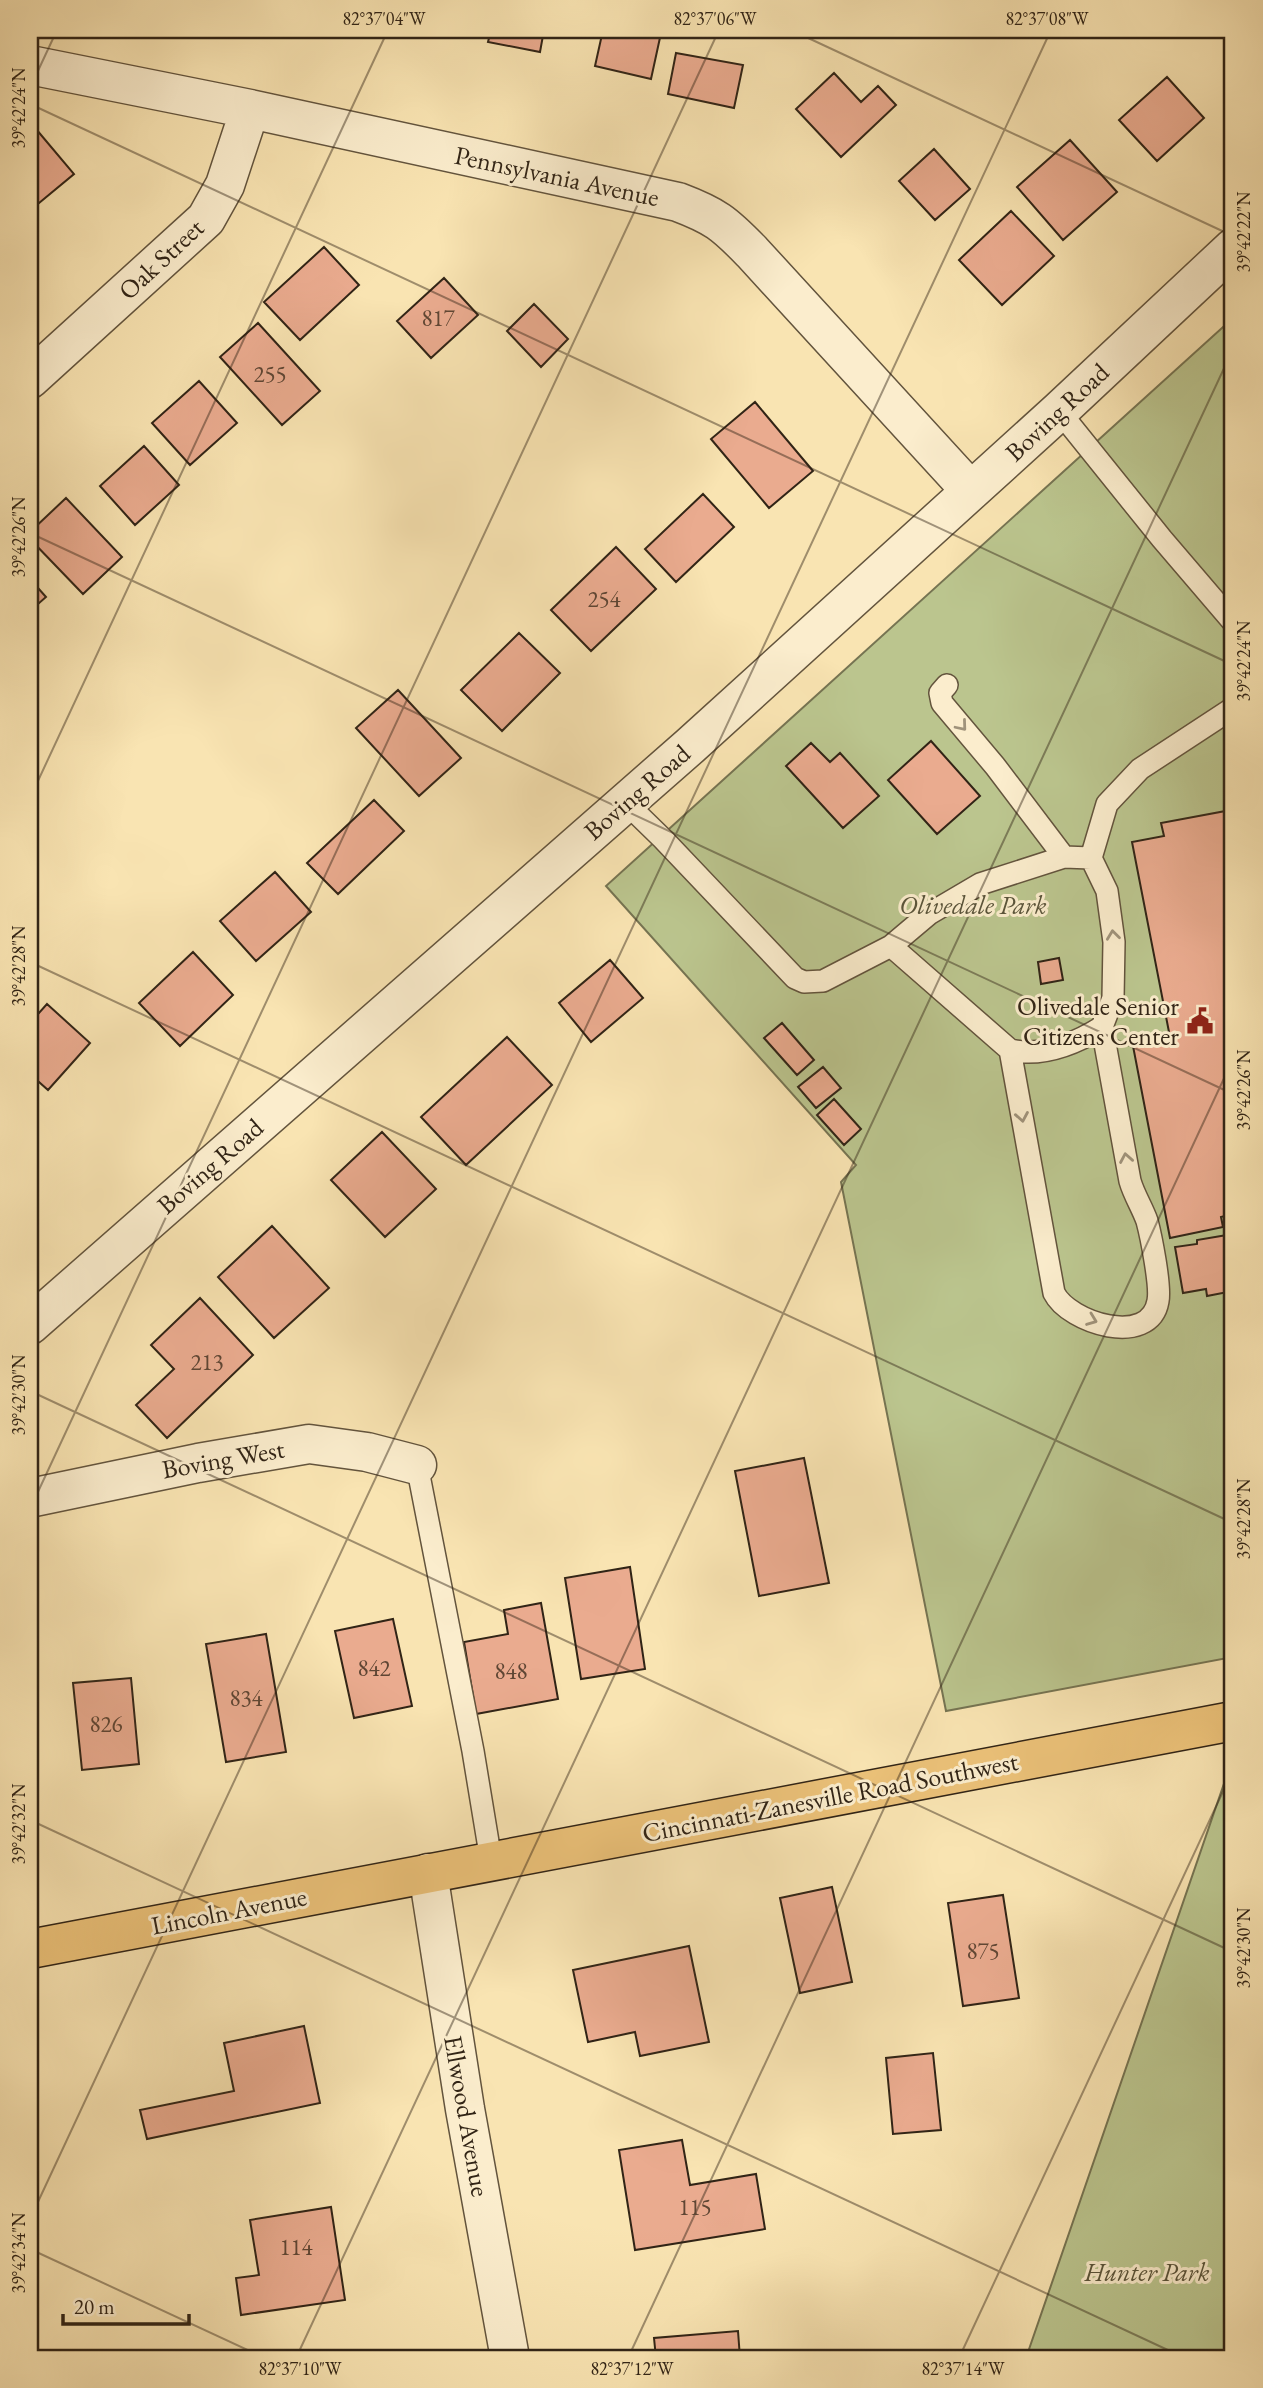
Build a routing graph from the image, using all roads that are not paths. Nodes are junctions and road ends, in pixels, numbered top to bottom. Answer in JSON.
{"nodes":[{"id":1,"x":30,"y":65,"type":"edge"},
{"id":2,"x":250,"y":109,"type":"junction"},
{"id":3,"x":1233,"y":248,"type":"edge"},
{"id":4,"x":30,"y":379,"type":"edge"},
{"id":5,"x":1059,"y":411,"type":"junction"},
{"id":6,"x":971,"y":491,"type":"junction"},
{"id":7,"x":1233,"y":622,"type":"edge"},
{"id":8,"x":947,"y":685,"type":"dead end"},
{"id":9,"x":1233,"y":708,"type":"edge"},
{"id":10,"x":625,"y":802,"type":"junction"},
{"id":11,"x":1064,"y":857,"type":"junction"},
{"id":12,"x":1091,"y":858,"type":"junction"},
{"id":13,"x":891,"y":946,"type":"junction"},
{"id":14,"x":1102,"y":1027,"type":"junction"},
{"id":15,"x":1010,"y":1050,"type":"junction"},
{"id":16,"x":30,"y":1325,"type":"edge"},
{"id":17,"x":417,"y":1465,"type":"joint"},
{"id":18,"x":30,"y":1499,"type":"edge"},
{"id":19,"x":1233,"y":1721,"type":"edge"},
{"id":20,"x":491,"y":1860,"type":"junction"},
{"id":21,"x":428,"y":1873,"type":"junction"},
{"id":22,"x":30,"y":1949,"type":"edge"},
{"id":23,"x":510,"y":2358,"type":"edge"}],
"edges":[{"from":1,"to":2,"type":"street","name":"Pennsylvania Avenue"},
{"from":2,"to":4,"type":"street","name":"Oak Street"},
{"from":2,"to":6,"type":"street","name":"Pennsylvania Avenue"},
{"from":3,"to":5,"type":"street","name":"Boving Road"},
{"from":5,"to":6,"type":"street","name":"Boving Road"},
{"from":5,"to":7,"type":"lane"},
{"from":6,"to":10,"type":"street","name":"Boving Road"},
{"from":8,"to":11,"type":"lane","one_way":true},
{"from":9,"to":12,"type":"lane"},
{"from":10,"to":13,"type":"lane"},
{"from":10,"to":16,"type":"street","name":"Boving Road"},
{"from":11,"to":12,"type":"lane"},
{"from":11,"to":13,"type":"lane"},
{"from":14,"to":12,"type":"lane","one_way":true},
{"from":13,"to":15,"type":"lane"},
{"from":14,"to":15,"type":"lane"},
{"from":15,"to":14,"type":"lane","one_way":true},
{"from":17,"to":18,"type":"street","name":"Boving West"},
{"from":17,"to":20,"type":"lane"},
{"from":19,"to":20,"type":"main road","name":"Cincinnati-Zanesville Road Southwest"},
{"from":20,"to":21,"type":"main road","name":"Cincinnati-Zanesville Road Southwest"},
{"from":21,"to":22,"type":"main road","name":"Lincoln Avenue"},
{"from":21,"to":23,"type":"street","name":"Ellwood Avenue"}]}
